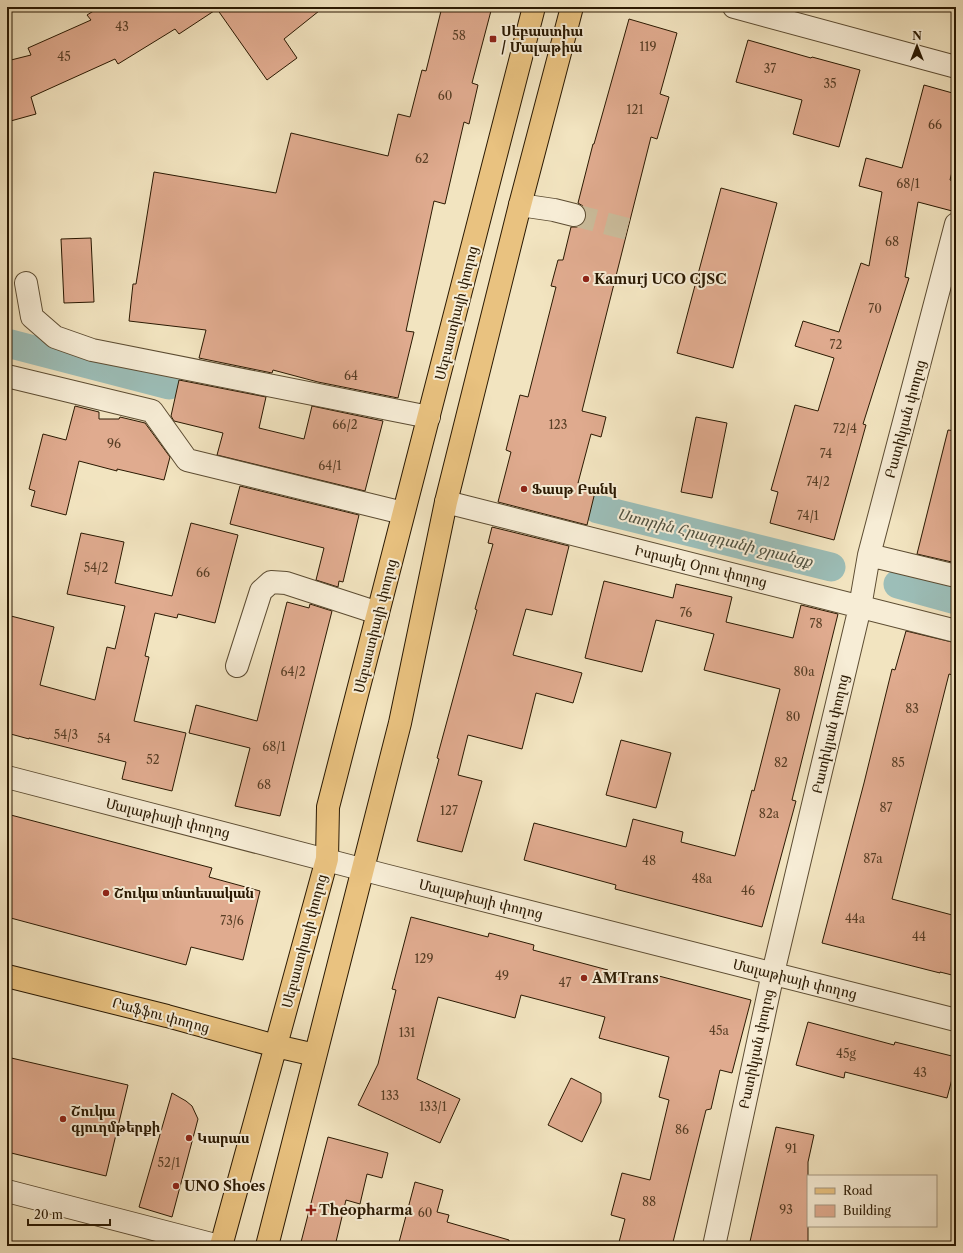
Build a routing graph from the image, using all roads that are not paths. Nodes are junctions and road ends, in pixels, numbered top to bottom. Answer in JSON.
{"nodes":[{"id":1,"x":534,"y":7,"type":"edge"},
{"id":2,"x":572,"y":7,"type":"edge"},
{"id":3,"x":734,"y":7,"type":"edge"},
{"id":4,"x":956,"y":67,"type":"edge"},
{"id":5,"x":520,"y":205,"type":"junction"},
{"id":6,"x":574,"y":215,"type":"tunnel mouth"},
{"id":7,"x":956,"y":224,"type":"edge"},
{"id":8,"x":26,"y":283,"type":"dead end"},
{"id":9,"x":7,"y":376,"type":"edge"},
{"id":10,"x":429,"y":416,"type":"junction"},
{"id":11,"x":446,"y":502,"type":"junction"},
{"id":12,"x":403,"y":513,"type":"junction"},
{"id":13,"x":869,"y":555,"type":"junction"},
{"id":14,"x":956,"y":576,"type":"edge"},
{"id":15,"x":860,"y":607,"type":"junction"},
{"id":16,"x":378,"y":613,"type":"junction"},
{"id":17,"x":956,"y":631,"type":"edge"},
{"id":18,"x":237,"y":666,"type":"dead end"},
{"id":19,"x":7,"y":777,"type":"edge"},
{"id":20,"x":327,"y":859,"type":"junction"},
{"id":21,"x":363,"y":869,"type":"junction"},
{"id":22,"x":773,"y":974,"type":"junction"},
{"id":23,"x":7,"y":976,"type":"edge"},
{"id":24,"x":956,"y":1020,"type":"edge"},
{"id":25,"x":276,"y":1046,"type":"junction"},
{"id":26,"x":316,"y":1055,"type":"junction"},
{"id":27,"x":7,"y":1191,"type":"edge"},
{"id":28,"x":220,"y":1246,"type":"edge"},
{"id":29,"x":267,"y":1246,"type":"edge"},
{"id":30,"x":714,"y":1246,"type":"edge"}],
"edges":[{"from":1,"to":10,"type":"main road","name":"Սեբաստիայի փողոց"},
{"from":2,"to":5,"type":"main road"},
{"from":3,"to":4,"type":"street"},
{"from":5,"to":6,"type":"street"},
{"from":5,"to":11,"type":"main road"},
{"from":7,"to":13,"type":"street","name":"Բատիկյան փողոց"},
{"from":8,"to":10,"type":"street"},
{"from":9,"to":12,"type":"street"},
{"from":10,"to":12,"type":"main road","name":"Սեբաստիայի փողոց"},
{"from":11,"to":15,"type":"street","name":"Իսրայել Օրու փողոց"},
{"from":11,"to":21,"type":"main road"},
{"from":12,"to":16,"type":"main road","name":"Սեբաստիայի փողոց"},
{"from":13,"to":14,"type":"street"},
{"from":13,"to":15,"type":"street","name":"Բատիկյան փողոց"},
{"from":15,"to":17,"type":"street","name":"Իսրայել Օրու փողոց"},
{"from":15,"to":22,"type":"street","name":"Բատիկյան փողոց"},
{"from":16,"to":18,"type":"street"},
{"from":16,"to":20,"type":"main road","name":"Սեբաստիայի փողոց"},
{"from":19,"to":20,"type":"street","name":"Մալաթիայի փողոց"},
{"from":20,"to":21,"type":"street","name":"Մալաթիայի փողոց"},
{"from":20,"to":25,"type":"main road","name":"Սեբաստիայի փողոց"},
{"from":21,"to":22,"type":"street","name":"Մալաթիայի փողոց"},
{"from":21,"to":26,"type":"main road"},
{"from":22,"to":24,"type":"street","name":"Մալաթիայի փողոց"},
{"from":22,"to":30,"type":"street","name":"Բատիկյան փողոց"},
{"from":23,"to":25,"type":"main road","name":"Րաֆֆու փողոց"},
{"from":25,"to":26,"type":"main road","name":"Րաֆֆու փողոց"},
{"from":25,"to":28,"type":"main road","name":"Սեբաստիայի փողոց"},
{"from":26,"to":29,"type":"main road"},
{"from":27,"to":28,"type":"street"}]}
